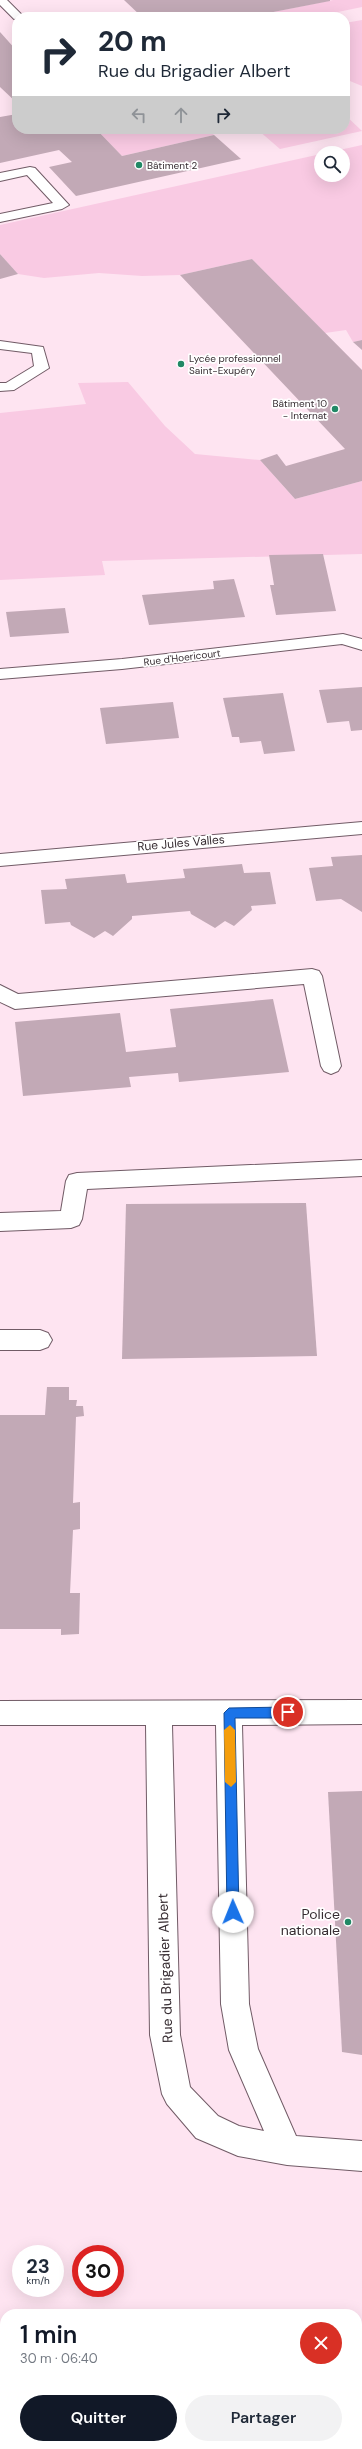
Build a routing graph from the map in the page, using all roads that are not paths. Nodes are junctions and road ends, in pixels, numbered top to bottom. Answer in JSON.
{"nodes":[{"id":1,"x":1,"y":0,"type":"edge"},
{"id":2,"x":13,"y":12,"type":"edge"},
{"id":3,"x":0,"y":177,"type":"edge"},
{"id":4,"x":0,"y":218,"type":"edge"},
{"id":5,"x":0,"y":345,"type":"edge"},
{"id":6,"x":0,"y":388,"type":"edge"},
{"id":7,"x":362,"y":645,"type":"edge"},
{"id":8,"x":0,"y":674,"type":"edge"},
{"id":9,"x":362,"y":828,"type":"edge"},
{"id":10,"x":0,"y":860,"type":"edge"},
{"id":11,"x":0,"y":992,"type":"edge"},
{"id":12,"x":331,"y":1066,"type":"dead end"},
{"id":13,"x":362,"y":1168,"type":"edge"},
{"id":14,"x":0,"y":1222,"type":"edge"},
{"id":15,"x":0,"y":1340,"type":"edge"},
{"id":16,"x":40,"y":1340,"type":"dead end"},
{"id":17,"x":362,"y":1712,"type":"edge"},
{"id":18,"x":0,"y":1713,"type":"edge"},
{"id":19,"x":159,"y":1713,"type":"junction"},
{"id":20,"x":229,"y":1713,"type":"junction"},
{"id":21,"x":287,"y":2150,"type":"junction"},
{"id":22,"x":362,"y":2156,"type":"edge"}],
"edges":[{"from":1,"to":2,"type":"street"},
{"from":3,"to":4,"type":"street"},
{"from":5,"to":6,"type":"street"},
{"from":7,"to":8,"type":"street","name":"Rue d'Hoericourt"},
{"from":9,"to":10,"type":"street","name":"Rue Jules Valles"},
{"from":11,"to":12,"type":"street"},
{"from":13,"to":14,"type":"street"},
{"from":15,"to":16,"type":"street"},
{"from":17,"to":20,"type":"street"},
{"from":18,"to":19,"type":"street"},
{"from":19,"to":20,"type":"street"},
{"from":19,"to":21,"type":"street","name":"Rue du Brigadier Albert"},
{"from":20,"to":21,"type":"street"},
{"from":21,"to":22,"type":"street","name":"Rue du Brigadier Albert"}]}
